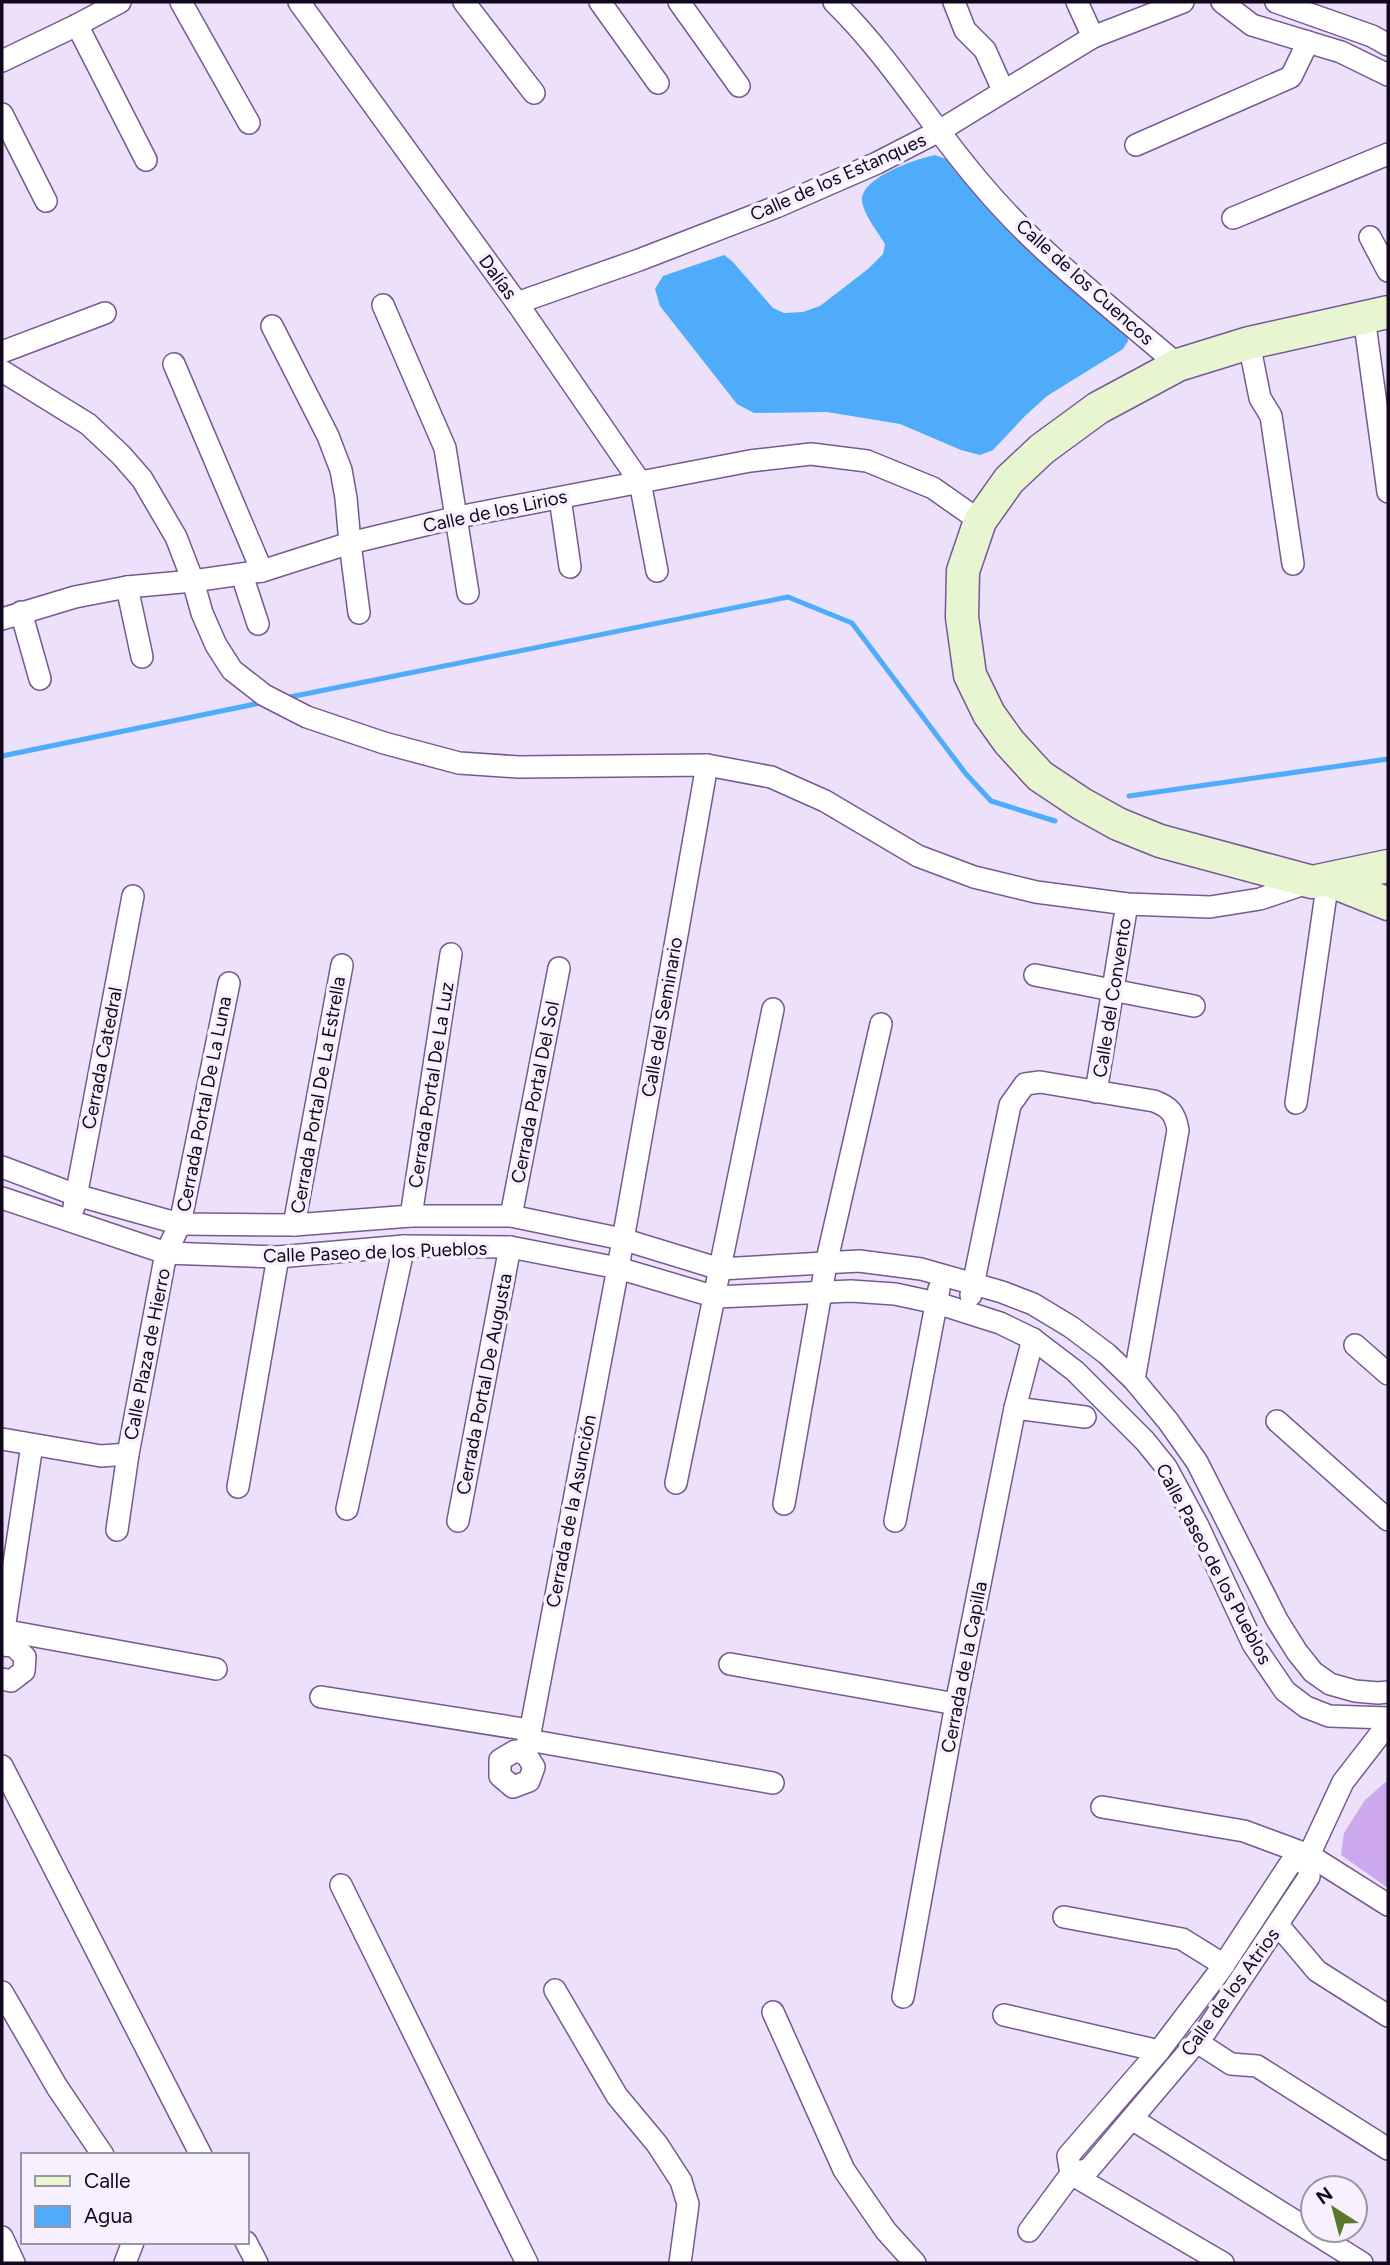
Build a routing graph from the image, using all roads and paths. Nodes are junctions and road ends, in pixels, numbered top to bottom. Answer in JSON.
{"nodes":[{"id":1,"x":120,"y":2,"type":"edge"},
{"id":2,"x":181,"y":2,"type":"edge"},
{"id":3,"x":299,"y":2,"type":"edge"},
{"id":4,"x":464,"y":2,"type":"edge"},
{"id":5,"x":600,"y":2,"type":"edge"},
{"id":6,"x":679,"y":2,"type":"edge"},
{"id":7,"x":834,"y":2,"type":"edge"},
{"id":8,"x":954,"y":2,"type":"edge"},
{"id":9,"x":1077,"y":2,"type":"edge"},
{"id":10,"x":1183,"y":2,"type":"edge"},
{"id":11,"x":1222,"y":2,"type":"edge"},
{"id":12,"x":1276,"y":2,"type":"edge"},
{"id":13,"x":77,"y":25,"type":"junction"},
{"id":14,"x":1093,"y":37,"type":"junction"},
{"id":15,"x":1308,"y":42,"type":"junction"},
{"id":16,"x":1388,"y":45,"type":"edge"},
{"id":17,"x":2,"y":61,"type":"edge"},
{"id":18,"x":1388,"y":75,"type":"edge"},
{"id":19,"x":658,"y":83,"type":"dead end"},
{"id":20,"x":739,"y":86,"type":"dead end"},
{"id":21,"x":1003,"y":90,"type":"junction"},
{"id":22,"x":534,"y":93,"type":"dead end"},
{"id":23,"x":2,"y":114,"type":"edge"},
{"id":24,"x":249,"y":123,"type":"dead end"},
{"id":25,"x":939,"y":131,"type":"junction"},
{"id":26,"x":1136,"y":145,"type":"dead end"},
{"id":27,"x":1388,"y":155,"type":"edge"},
{"id":28,"x":146,"y":160,"type":"dead end"},
{"id":29,"x":46,"y":201,"type":"dead end"},
{"id":30,"x":1233,"y":218,"type":"dead end"},
{"id":31,"x":1370,"y":237,"type":"dead end"},
{"id":32,"x":1388,"y":271,"type":"edge"},
{"id":33,"x":517,"y":303,"type":"junction"},
{"id":34,"x":383,"y":305,"type":"dead end"},
{"id":35,"x":105,"y":313,"type":"dead end"},
{"id":36,"x":1376,"y":315,"type":"edge"},
{"id":37,"x":272,"y":326,"type":"dead end"},
{"id":38,"x":1249,"y":343,"type":"junction"},
{"id":39,"x":2,"y":352,"type":"edge"},
{"id":40,"x":174,"y":364,"type":"dead end"},
{"id":41,"x":1178,"y":365,"type":"junction"},
{"id":42,"x":2,"y":371,"type":"edge"},
{"id":43,"x":640,"y":482,"type":"junction"},
{"id":44,"x":1388,"y":492,"type":"edge"},
{"id":45,"x":560,"y":498,"type":"junction"},
{"id":46,"x":458,"y":517,"type":"junction"},
{"id":47,"x":980,"y":521,"type":"junction"},
{"id":48,"x":349,"y":543,"type":"junction"},
{"id":49,"x":1293,"y":564,"type":"dead end"},
{"id":50,"x":570,"y":567,"type":"dead end"},
{"id":51,"x":657,"y":571,"type":"dead end"},
{"id":52,"x":252,"y":573,"type":"junction"},
{"id":53,"x":194,"y":581,"type":"junction"},
{"id":54,"x":127,"y":587,"type":"junction"},
{"id":55,"x":468,"y":593,"type":"dead end"},
{"id":56,"x":359,"y":613,"type":"dead end"},
{"id":57,"x":11,"y":616,"type":"edge"},
{"id":58,"x":258,"y":624,"type":"dead end"},
{"id":59,"x":142,"y":657,"type":"dead end"},
{"id":60,"x":40,"y":679,"type":"dead end"},
{"id":61,"x":707,"y":765,"type":"junction"},
{"id":62,"x":1388,"y":866,"type":"edge"},
{"id":63,"x":1320,"y":881,"type":"junction"},
{"id":64,"x":132,"y":896,"type":"dead end"},
{"id":65,"x":1127,"y":904,"type":"junction"},
{"id":66,"x":1388,"y":904,"type":"edge"},
{"id":67,"x":451,"y":954,"type":"dead end"},
{"id":68,"x":342,"y":965,"type":"dead end"},
{"id":69,"x":558,"y":968,"type":"dead end"},
{"id":70,"x":1035,"y":975,"type":"dead end"},
{"id":71,"x":229,"y":983,"type":"dead end"},
{"id":72,"x":1114,"y":990,"type":"junction"},
{"id":73,"x":1194,"y":1006,"type":"dead end"},
{"id":74,"x":773,"y":1009,"type":"dead end"},
{"id":75,"x":881,"y":1024,"type":"dead end"},
{"id":76,"x":1096,"y":1092,"type":"junction"},
{"id":77,"x":1296,"y":1103,"type":"dead end"},
{"id":78,"x":2,"y":1167,"type":"edge"},
{"id":79,"x":76,"y":1195,"type":"junction"},
{"id":80,"x":2,"y":1198,"type":"edge"},
{"id":81,"x":411,"y":1216,"type":"junction"},
{"id":82,"x":510,"y":1216,"type":"junction"},
{"id":83,"x":71,"y":1221,"type":"junction"},
{"id":84,"x":180,"y":1224,"type":"junction"},
{"id":85,"x":294,"y":1225,"type":"junction"},
{"id":86,"x":622,"y":1239,"type":"junction"},
{"id":87,"x":404,"y":1246,"type":"junction"},
{"id":88,"x":510,"y":1247,"type":"junction"},
{"id":89,"x":166,"y":1253,"type":"junction"},
{"id":90,"x":278,"y":1257,"type":"junction"},
{"id":91,"x":826,"y":1264,"type":"junction"},
{"id":92,"x":618,"y":1268,"type":"junction"},
{"id":93,"x":720,"y":1269,"type":"junction"},
{"id":94,"x":942,"y":1275,"type":"junction"},
{"id":95,"x":973,"y":1282,"type":"junction"},
{"id":96,"x":822,"y":1294,"type":"junction"},
{"id":97,"x":716,"y":1297,"type":"junction"},
{"id":98,"x":937,"y":1303,"type":"junction"},
{"id":99,"x":968,"y":1314,"type":"junction"},
{"id":100,"x":1033,"y":1339,"type":"junction"},
{"id":101,"x":1355,"y":1345,"type":"dead end"},
{"id":102,"x":1388,"y":1374,"type":"edge"},
{"id":103,"x":1134,"y":1380,"type":"junction"},
{"id":104,"x":1015,"y":1408,"type":"junction"},
{"id":105,"x":1085,"y":1417,"type":"dead end"},
{"id":106,"x":1277,"y":1420,"type":"dead end"},
{"id":107,"x":2,"y":1439,"type":"edge"},
{"id":108,"x":32,"y":1445,"type":"junction"},
{"id":109,"x":128,"y":1454,"type":"junction"},
{"id":110,"x":676,"y":1483,"type":"dead end"},
{"id":111,"x":238,"y":1487,"type":"dead end"},
{"id":112,"x":784,"y":1504,"type":"dead end"},
{"id":113,"x":347,"y":1509,"type":"dead end"},
{"id":114,"x":1388,"y":1520,"type":"edge"},
{"id":115,"x":458,"y":1521,"type":"dead end"},
{"id":116,"x":895,"y":1521,"type":"dead end"},
{"id":117,"x":117,"y":1530,"type":"dead end"},
{"id":118,"x":2,"y":1637,"type":"edge"},
{"id":119,"x":730,"y":1664,"type":"dead end"},
{"id":120,"x":216,"y":1669,"type":"dead end"},
{"id":121,"x":2,"y":1679,"type":"edge"},
{"id":122,"x":1388,"y":1692,"type":"edge"},
{"id":123,"x":321,"y":1697,"type":"dead end"},
{"id":124,"x":956,"y":1704,"type":"junction"},
{"id":125,"x":1388,"y":1718,"type":"edge"},
{"id":126,"x":1388,"y":1724,"type":"edge"},
{"id":127,"x":528,"y":1741,"type":"junction"},
{"id":128,"x":2,"y":1766,"type":"edge"},
{"id":129,"x":773,"y":1783,"type":"dead end"},
{"id":130,"x":1102,"y":1807,"type":"dead end"},
{"id":131,"x":1309,"y":1855,"type":"junction"},
{"id":132,"x":341,"y":1885,"type":"dead end"},
{"id":133,"x":1388,"y":1905,"type":"edge"},
{"id":134,"x":1064,"y":1917,"type":"dead end"},
{"id":135,"x":1278,"y":1925,"type":"junction"},
{"id":136,"x":1224,"y":1965,"type":"junction"},
{"id":137,"x":555,"y":1990,"type":"dead end"},
{"id":138,"x":2,"y":1992,"type":"edge"},
{"id":139,"x":903,"y":1997,"type":"dead end"},
{"id":140,"x":773,"y":2012,"type":"dead end"},
{"id":141,"x":1004,"y":2015,"type":"dead end"},
{"id":142,"x":1388,"y":2016,"type":"edge"},
{"id":143,"x":1197,"y":2042,"type":"junction"},
{"id":144,"x":1158,"y":2051,"type":"junction"},
{"id":145,"x":1132,"y":2119,"type":"junction"},
{"id":146,"x":1388,"y":2149,"type":"edge"},
{"id":147,"x":102,"y":2153,"type":"edge"},
{"id":148,"x":200,"y":2153,"type":"edge"},
{"id":149,"x":1070,"y":2174,"type":"junction"},
{"id":150,"x":1029,"y":2231,"type":"dead end"},
{"id":151,"x":2,"y":2237,"type":"edge"},
{"id":152,"x":131,"y":2244,"type":"edge"},
{"id":153,"x":247,"y":2244,"type":"edge"},
{"id":154,"x":14,"y":2263,"type":"edge"},
{"id":155,"x":125,"y":2263,"type":"edge"},
{"id":156,"x":257,"y":2263,"type":"edge"},
{"id":157,"x":527,"y":2263,"type":"edge"},
{"id":158,"x":680,"y":2263,"type":"edge"},
{"id":159,"x":915,"y":2263,"type":"edge"},
{"id":160,"x":1223,"y":2263,"type":"edge"},
{"id":161,"x":1362,"y":2263,"type":"edge"}],
"edges":[{"from":1,"to":13,"type":"street"},
{"from":2,"to":24,"type":"street"},
{"from":3,"to":33,"type":"street","name":"Dalías"},
{"from":4,"to":22,"type":"street"},
{"from":5,"to":19,"type":"street"},
{"from":6,"to":20,"type":"street"},
{"from":7,"to":25,"type":"street","name":"Calle de los Cuencos"},
{"from":8,"to":21,"type":"street"},
{"from":9,"to":14,"type":"street"},
{"from":10,"to":14,"type":"street","name":"Calle de los Estanques"},
{"from":11,"to":15,"type":"street"},
{"from":12,"to":16,"type":"street"},
{"from":13,"to":17,"type":"street"},
{"from":13,"to":28,"type":"street"},
{"from":14,"to":21,"type":"street","name":"Calle de los Estanques"},
{"from":15,"to":18,"type":"street"},
{"from":15,"to":26,"type":"street"},
{"from":21,"to":25,"type":"street","name":"Calle de los Estanques"},
{"from":23,"to":29,"type":"street"},
{"from":25,"to":33,"type":"street","name":"Calle de los Estanques"},
{"from":25,"to":41,"type":"street","name":"Calle de los Cuencos"},
{"from":27,"to":30,"type":"street"},
{"from":31,"to":32,"type":"street"},
{"from":33,"to":43,"type":"street","name":"Dalías"},
{"from":34,"to":46,"type":"street"},
{"from":35,"to":39,"type":"street"},
{"from":36,"to":38,"type":"street"},
{"from":36,"to":44,"type":"street"},
{"from":37,"to":48,"type":"street"},
{"from":38,"to":41,"type":"street"},
{"from":38,"to":49,"type":"street"},
{"from":40,"to":52,"type":"street"},
{"from":41,"to":47,"type":"street"},
{"from":42,"to":53,"type":"street"},
{"from":43,"to":45,"type":"street","name":"Calle de los Lirios"},
{"from":43,"to":47,"type":"street","name":"Calle de los Lirios"},
{"from":43,"to":51,"type":"street","name":"Dalías"},
{"from":45,"to":46,"type":"street","name":"Calle de los Lirios"},
{"from":45,"to":50,"type":"street"},
{"from":46,"to":48,"type":"street","name":"Calle de los Lirios"},
{"from":46,"to":55,"type":"street"},
{"from":47,"to":63,"type":"street"},
{"from":48,"to":52,"type":"street","name":"Calle de los Lirios"},
{"from":48,"to":56,"type":"street"},
{"from":52,"to":53,"type":"street","name":"Calle de los Lirios"},
{"from":52,"to":58,"type":"street"},
{"from":53,"to":54,"type":"street","name":"Calle de los Lirios"},
{"from":53,"to":61,"type":"street"},
{"from":54,"to":57,"type":"street","name":"Calle de los Lirios"},
{"from":54,"to":59,"type":"street"},
{"from":57,"to":60,"type":"street"},
{"from":61,"to":65,"type":"street"},
{"from":61,"to":86,"type":"street","name":"Calle del Seminario"},
{"from":62,"to":63,"type":"street"},
{"from":63,"to":65,"type":"street"},
{"from":63,"to":66,"type":"street"},
{"from":63,"to":77,"type":"street"},
{"from":64,"to":79,"type":"street","name":"Cerrada Catedral"},
{"from":65,"to":72,"type":"street","name":"Calle del Convento"},
{"from":67,"to":81,"type":"street","name":"Cerrada Portal De La Luz"},
{"from":68,"to":85,"type":"street","name":"Cerrada Portal De La Estrella"},
{"from":69,"to":82,"type":"street","name":"Cerrada Portal Del Sol"},
{"from":70,"to":72,"type":"street"},
{"from":71,"to":84,"type":"street","name":"Cerrada Portal De La Luna"},
{"from":72,"to":73,"type":"street"},
{"from":72,"to":76,"type":"street","name":"Calle del Convento"},
{"from":74,"to":93,"type":"street"},
{"from":75,"to":91,"type":"street"},
{"from":76,"to":95,"type":"street"},
{"from":76,"to":103,"type":"street"},
{"from":78,"to":79,"type":"street","name":"Calle Paseo de los Pueblos"},
{"from":79,"to":83,"type":"street","name":"Cerrada Catedral"},
{"from":79,"to":84,"type":"street","name":"Calle Paseo de los Pueblos"},
{"from":80,"to":83,"type":"street","name":"Calle Paseo de los Pueblos"},
{"from":81,"to":82,"type":"street","name":"Calle Paseo de los Pueblos"},
{"from":81,"to":85,"type":"street","name":"Calle Paseo de los Pueblos"},
{"from":82,"to":86,"type":"street","name":"Calle Paseo de los Pueblos"},
{"from":83,"to":89,"type":"street","name":"Calle Paseo de los Pueblos"},
{"from":84,"to":85,"type":"street","name":"Calle Paseo de los Pueblos"},
{"from":84,"to":89,"type":"street","name":"Cerrada Portal De La Luna"},
{"from":86,"to":92,"type":"street","name":"Calle del Seminario"},
{"from":86,"to":93,"type":"street","name":"Calle Paseo de los Pueblos"},
{"from":87,"to":88,"type":"street","name":"Calle Paseo de los Pueblos"},
{"from":87,"to":90,"type":"street","name":"Calle Paseo de los Pueblos"},
{"from":87,"to":113,"type":"street"},
{"from":88,"to":92,"type":"street","name":"Calle Paseo de los Pueblos"},
{"from":88,"to":115,"type":"street","name":"Cerrada Portal De Augusta"},
{"from":89,"to":90,"type":"street","name":"Calle Paseo de los Pueblos"},
{"from":89,"to":109,"type":"street","name":"Calle Plaza de Hierro"},
{"from":90,"to":111,"type":"street"},
{"from":91,"to":93,"type":"street","name":"Calle Paseo de los Pueblos"},
{"from":91,"to":94,"type":"street","name":"Calle Paseo de los Pueblos"},
{"from":91,"to":96,"type":"street"},
{"from":92,"to":97,"type":"street","name":"Calle Paseo de los Pueblos"},
{"from":92,"to":127,"type":"street","name":"Cerrada de la Asunción"},
{"from":93,"to":97,"type":"street"},
{"from":94,"to":95,"type":"street","name":"Calle Paseo de los Pueblos"},
{"from":94,"to":98,"type":"street"},
{"from":95,"to":99,"type":"street"},
{"from":95,"to":103,"type":"street","name":"Calle Paseo de los Pueblos"},
{"from":96,"to":97,"type":"street","name":"Calle Paseo de los Pueblos"},
{"from":96,"to":98,"type":"street","name":"Calle Paseo de los Pueblos"},
{"from":96,"to":112,"type":"street"},
{"from":97,"to":110,"type":"street"},
{"from":98,"to":99,"type":"street","name":"Calle Paseo de los Pueblos"},
{"from":98,"to":116,"type":"street"},
{"from":99,"to":100,"type":"street","name":"Calle Paseo de los Pueblos"},
{"from":100,"to":104,"type":"street","name":"Cerrada de la Capilla"},
{"from":100,"to":125,"type":"street","name":"Calle Paseo de los Pueblos"},
{"from":101,"to":102,"type":"street"},
{"from":103,"to":122,"type":"street","name":"Calle Paseo de los Pueblos"},
{"from":104,"to":105,"type":"street"},
{"from":104,"to":124,"type":"street","name":"Cerrada de la Capilla"},
{"from":106,"to":114,"type":"street"},
{"from":107,"to":108,"type":"street","name":"Calle Plaza de Hierro"},
{"from":108,"to":109,"type":"street","name":"Calle Plaza de Hierro"},
{"from":108,"to":118,"type":"street"},
{"from":109,"to":117,"type":"street"},
{"from":118,"to":120,"type":"street"},
{"from":118,"to":121,"type":"street"},
{"from":119,"to":124,"type":"street"},
{"from":123,"to":127,"type":"street"},
{"from":124,"to":139,"type":"street","name":"Cerrada de la Capilla"},
{"from":126,"to":131,"type":"street","name":"Calle de los Atrios"},
{"from":127,"to":129,"type":"street"},
{"from":128,"to":148,"type":"street"},
{"from":130,"to":131,"type":"street"},
{"from":131,"to":133,"type":"street"},
{"from":131,"to":135,"type":"street","name":"Calle de los Atrios"},
{"from":131,"to":136,"type":"street","name":"Calle de los Atrios"},
{"from":132,"to":157,"type":"street"},
{"from":134,"to":136,"type":"street"},
{"from":135,"to":142,"type":"street"},
{"from":135,"to":143,"type":"street","name":"Calle de los Atrios"},
{"from":136,"to":144,"type":"street","name":"Calle de los Atrios"},
{"from":137,"to":158,"type":"street"},
{"from":138,"to":147,"type":"street"},
{"from":140,"to":159,"type":"street"},
{"from":141,"to":144,"type":"street"},
{"from":143,"to":145,"type":"street","name":"Calle de los Atrios"},
{"from":143,"to":146,"type":"street"},
{"from":144,"to":149,"type":"street","name":"Calle de los Atrios"},
{"from":145,"to":149,"type":"street","name":"Calle de los Atrios"},
{"from":145,"to":161,"type":"street"},
{"from":149,"to":150,"type":"street","name":"Calle de los Atrios"},
{"from":149,"to":160,"type":"street"},
{"from":151,"to":154,"type":"street"},
{"from":152,"to":155,"type":"street"},
{"from":153,"to":156,"type":"street"}]}
